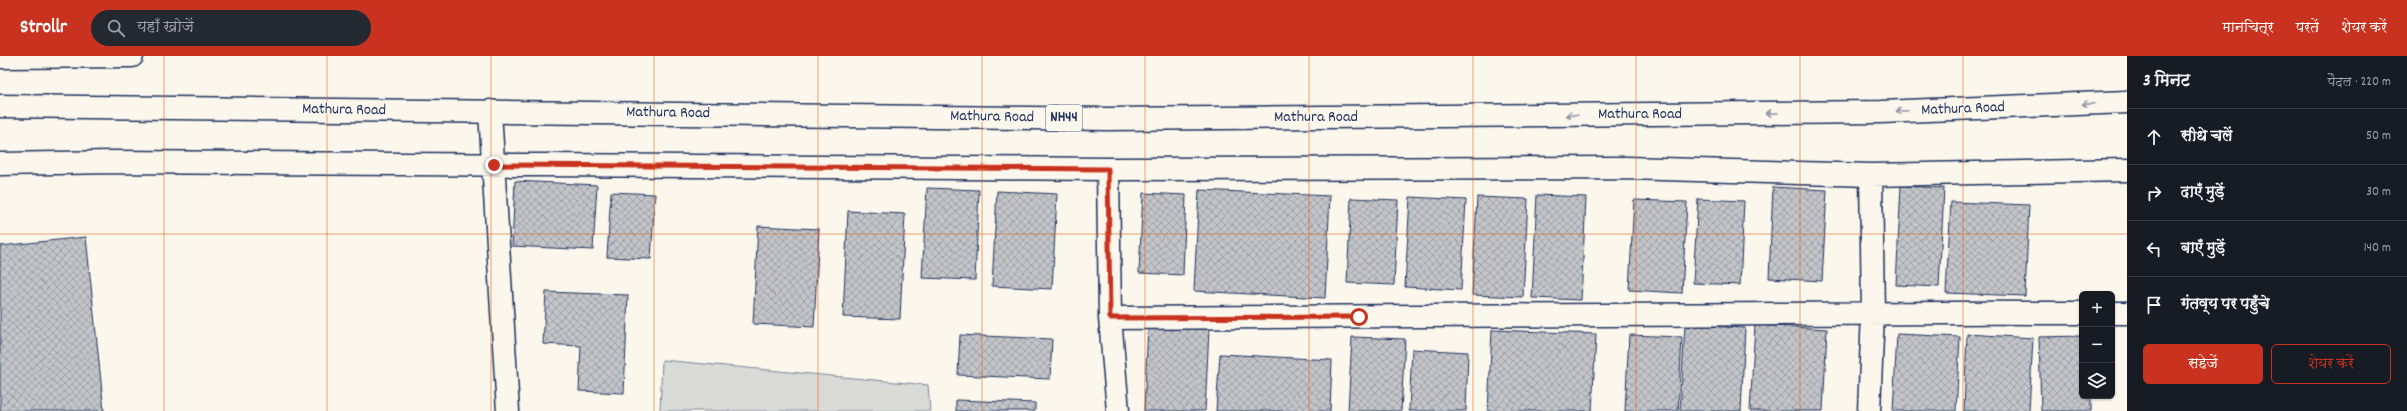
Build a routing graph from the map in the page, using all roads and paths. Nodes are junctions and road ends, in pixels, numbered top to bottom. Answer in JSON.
{"nodes":[{"id":1,"x":132,"y":56,"type":"edge"},
{"id":2,"x":0,"y":57,"type":"edge"},
{"id":3,"x":2127,"y":102,"type":"edge"},
{"id":4,"x":0,"y":106,"type":"edge"},
{"id":5,"x":490,"y":111,"type":"junction"},
{"id":6,"x":0,"y":164,"type":"edge"},
{"id":7,"x":494,"y":165,"type":"junction"},
{"id":8,"x":1108,"y":169,"type":"junction"},
{"id":9,"x":2127,"y":170,"type":"edge"},
{"id":10,"x":1871,"y":175,"type":"junction"},
{"id":11,"x":1873,"y":312,"type":"junction"},
{"id":12,"x":2079,"y":313,"type":"edge"},
{"id":13,"x":2115,"y":313,"type":"edge"},
{"id":14,"x":2127,"y":313,"type":"edge"},
{"id":15,"x":1110,"y":318,"type":"junction"},
{"id":16,"x":508,"y":411,"type":"edge"},
{"id":17,"x":1118,"y":411,"type":"edge"},
{"id":18,"x":1869,"y":411,"type":"edge"}],
"edges":[{"from":1,"to":2,"type":"main road"},
{"from":3,"to":5,"type":"main road","name":"Mathura Road","number":"NH44","one_way":true},
{"from":4,"to":5,"type":"main road","name":"Mathura Road","number":"NH44"},
{"from":5,"to":7,"type":"main road"},
{"from":6,"to":7,"type":"main road"},
{"from":7,"to":8,"type":"main road"},
{"from":7,"to":16,"type":"main road"},
{"from":8,"to":10,"type":"main road"},
{"from":8,"to":15,"type":"main road"},
{"from":9,"to":10,"type":"main road"},
{"from":10,"to":11,"type":"main road"},
{"from":11,"to":12,"type":"main road"},
{"from":11,"to":15,"type":"main road"},
{"from":11,"to":18,"type":"main road"},
{"from":13,"to":14,"type":"main road"},
{"from":15,"to":17,"type":"main road"}]}
